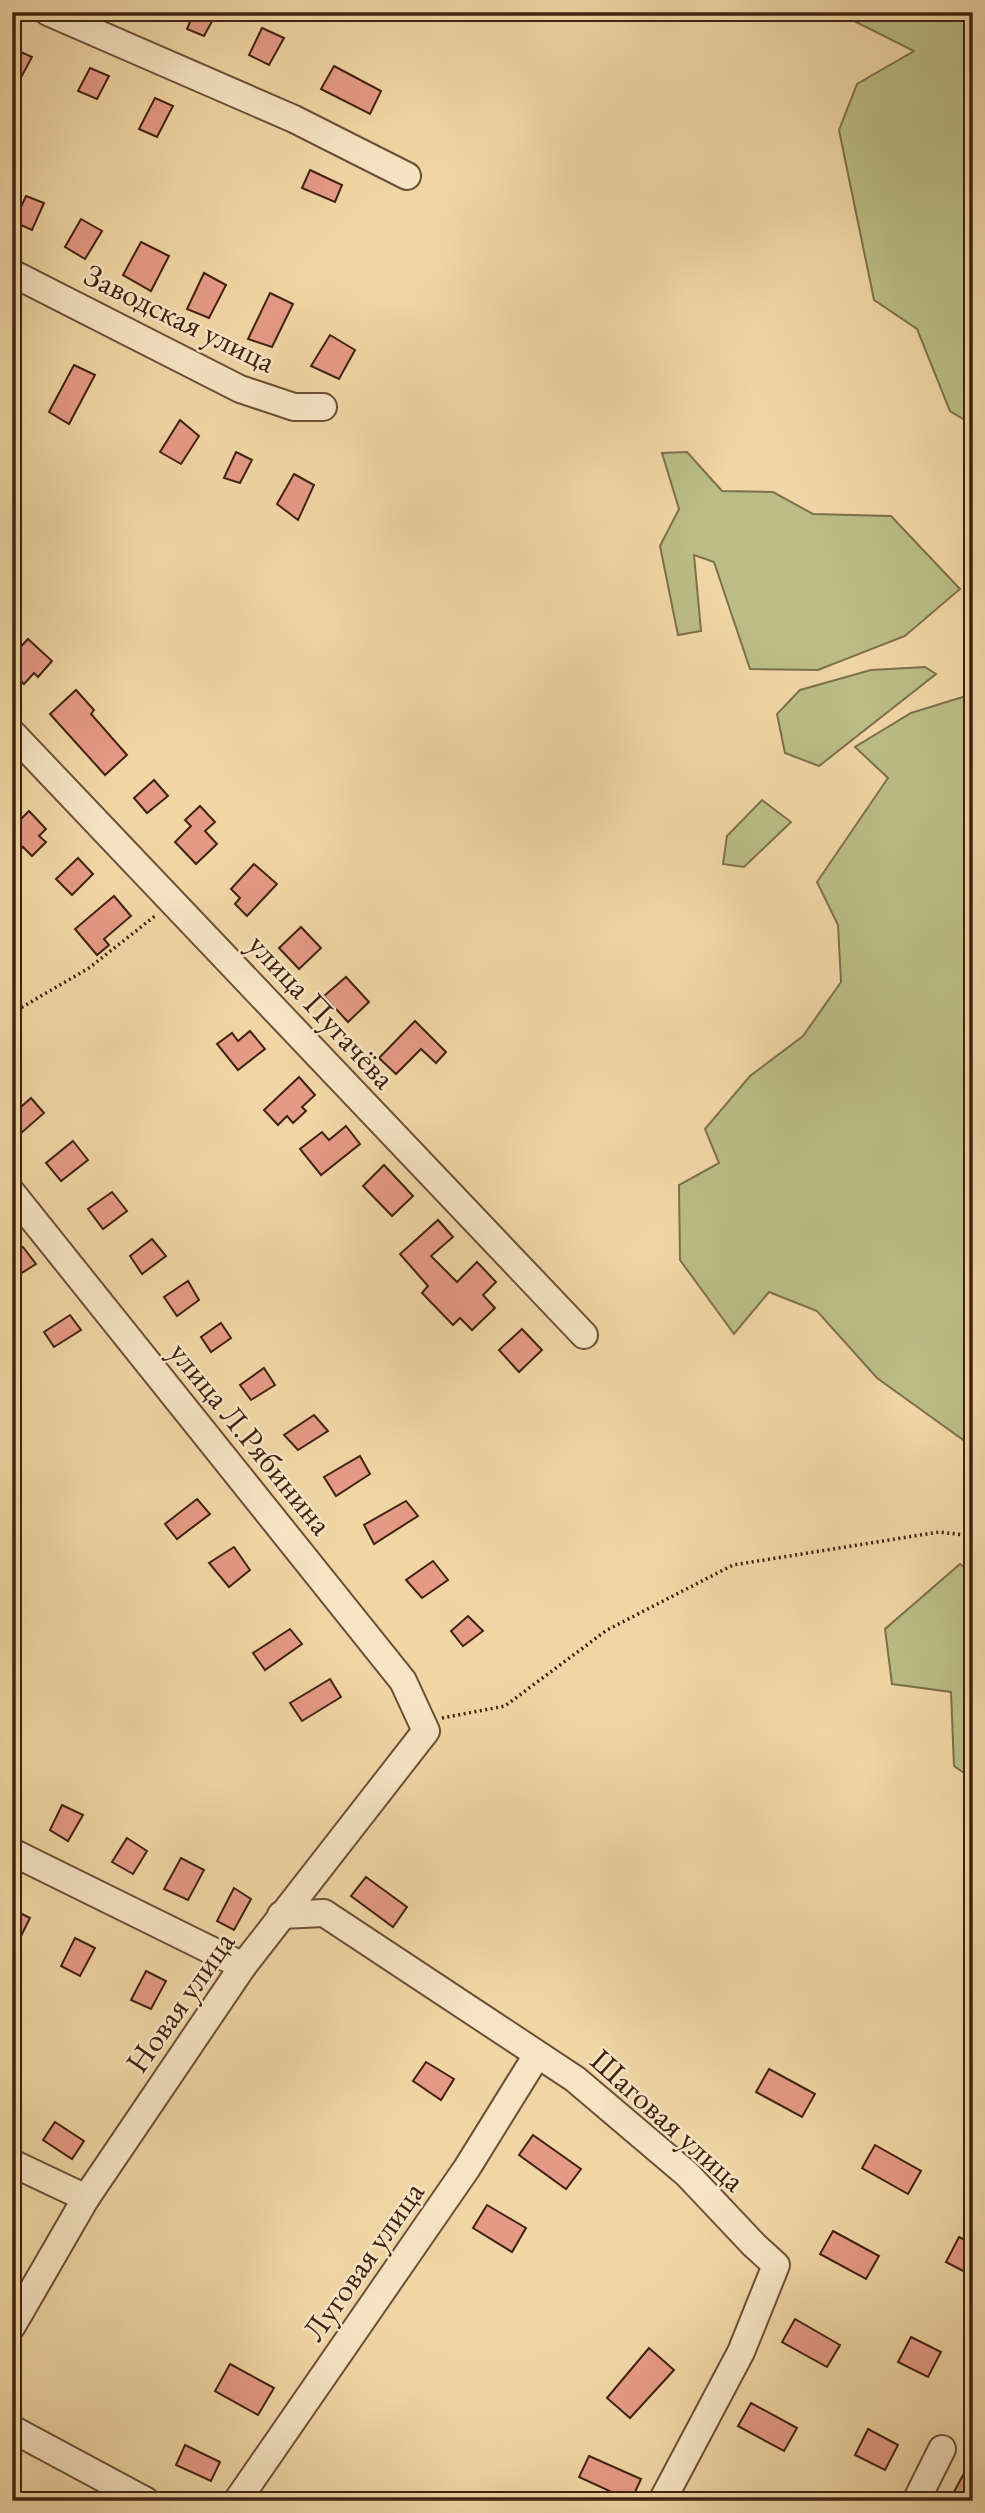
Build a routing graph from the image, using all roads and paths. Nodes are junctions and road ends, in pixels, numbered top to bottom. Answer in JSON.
{"nodes":[{"id":1,"x":48,"y":12,"type":"edge"},
{"id":2,"x":407,"y":176,"type":"dead end"},
{"id":3,"x":12,"y":273,"type":"edge"},
{"id":4,"x":323,"y":407,"type":"dead end"},
{"id":5,"x":12,"y":733,"type":"edge"},
{"id":6,"x":172,"y":902,"type":"junction"},
{"id":7,"x":12,"y":1013,"type":"edge"},
{"id":8,"x":12,"y":1192,"type":"edge"},
{"id":9,"x":584,"y":1335,"type":"dead end"},
{"id":10,"x":973,"y":1536,"type":"edge"},
{"id":11,"x":424,"y":1727,"type":"junction"},
{"id":12,"x":12,"y":1852,"type":"edge"},
{"id":13,"x":281,"y":1915,"type":"junction"},
{"id":14,"x":243,"y":1966,"type":"junction"},
{"id":15,"x":537,"y":2055,"type":"junction"},
{"id":16,"x":12,"y":2163,"type":"edge"},
{"id":17,"x":86,"y":2198,"type":"junction"},
{"id":18,"x":12,"y":2326,"type":"edge"},
{"id":19,"x":12,"y":2429,"type":"edge"},
{"id":20,"x":942,"y":2449,"type":"dead end"},
{"id":21,"x":146,"y":2501,"type":"edge"},
{"id":22,"x":237,"y":2501,"type":"edge"},
{"id":23,"x":662,"y":2501,"type":"edge"},
{"id":24,"x":916,"y":2501,"type":"edge"}],
"edges":[{"from":1,"to":2,"type":"street"},
{"from":3,"to":4,"type":"street","name":"Заводская улица"},
{"from":5,"to":6,"type":"street","name":"улица Пугачёва"},
{"from":6,"to":7,"type":"path"},
{"from":6,"to":9,"type":"street","name":"улица Пугачёва"},
{"from":8,"to":11,"type":"street","name":"улица Л.Рябинина"},
{"from":10,"to":11,"type":"path"},
{"from":11,"to":13,"type":"street","name":"Новая улица"},
{"from":12,"to":14,"type":"street"},
{"from":13,"to":14,"type":"street","name":"Новая улица"},
{"from":13,"to":15,"type":"street","name":"Шаговая улица"},
{"from":14,"to":17,"type":"street","name":"Новая улица"},
{"from":15,"to":22,"type":"street","name":"Луговая улица"},
{"from":15,"to":23,"type":"street","name":"Шаговая улица"},
{"from":16,"to":17,"type":"street"},
{"from":17,"to":18,"type":"street","name":"Новая улица"},
{"from":19,"to":21,"type":"street"},
{"from":20,"to":24,"type":"street"}]}
